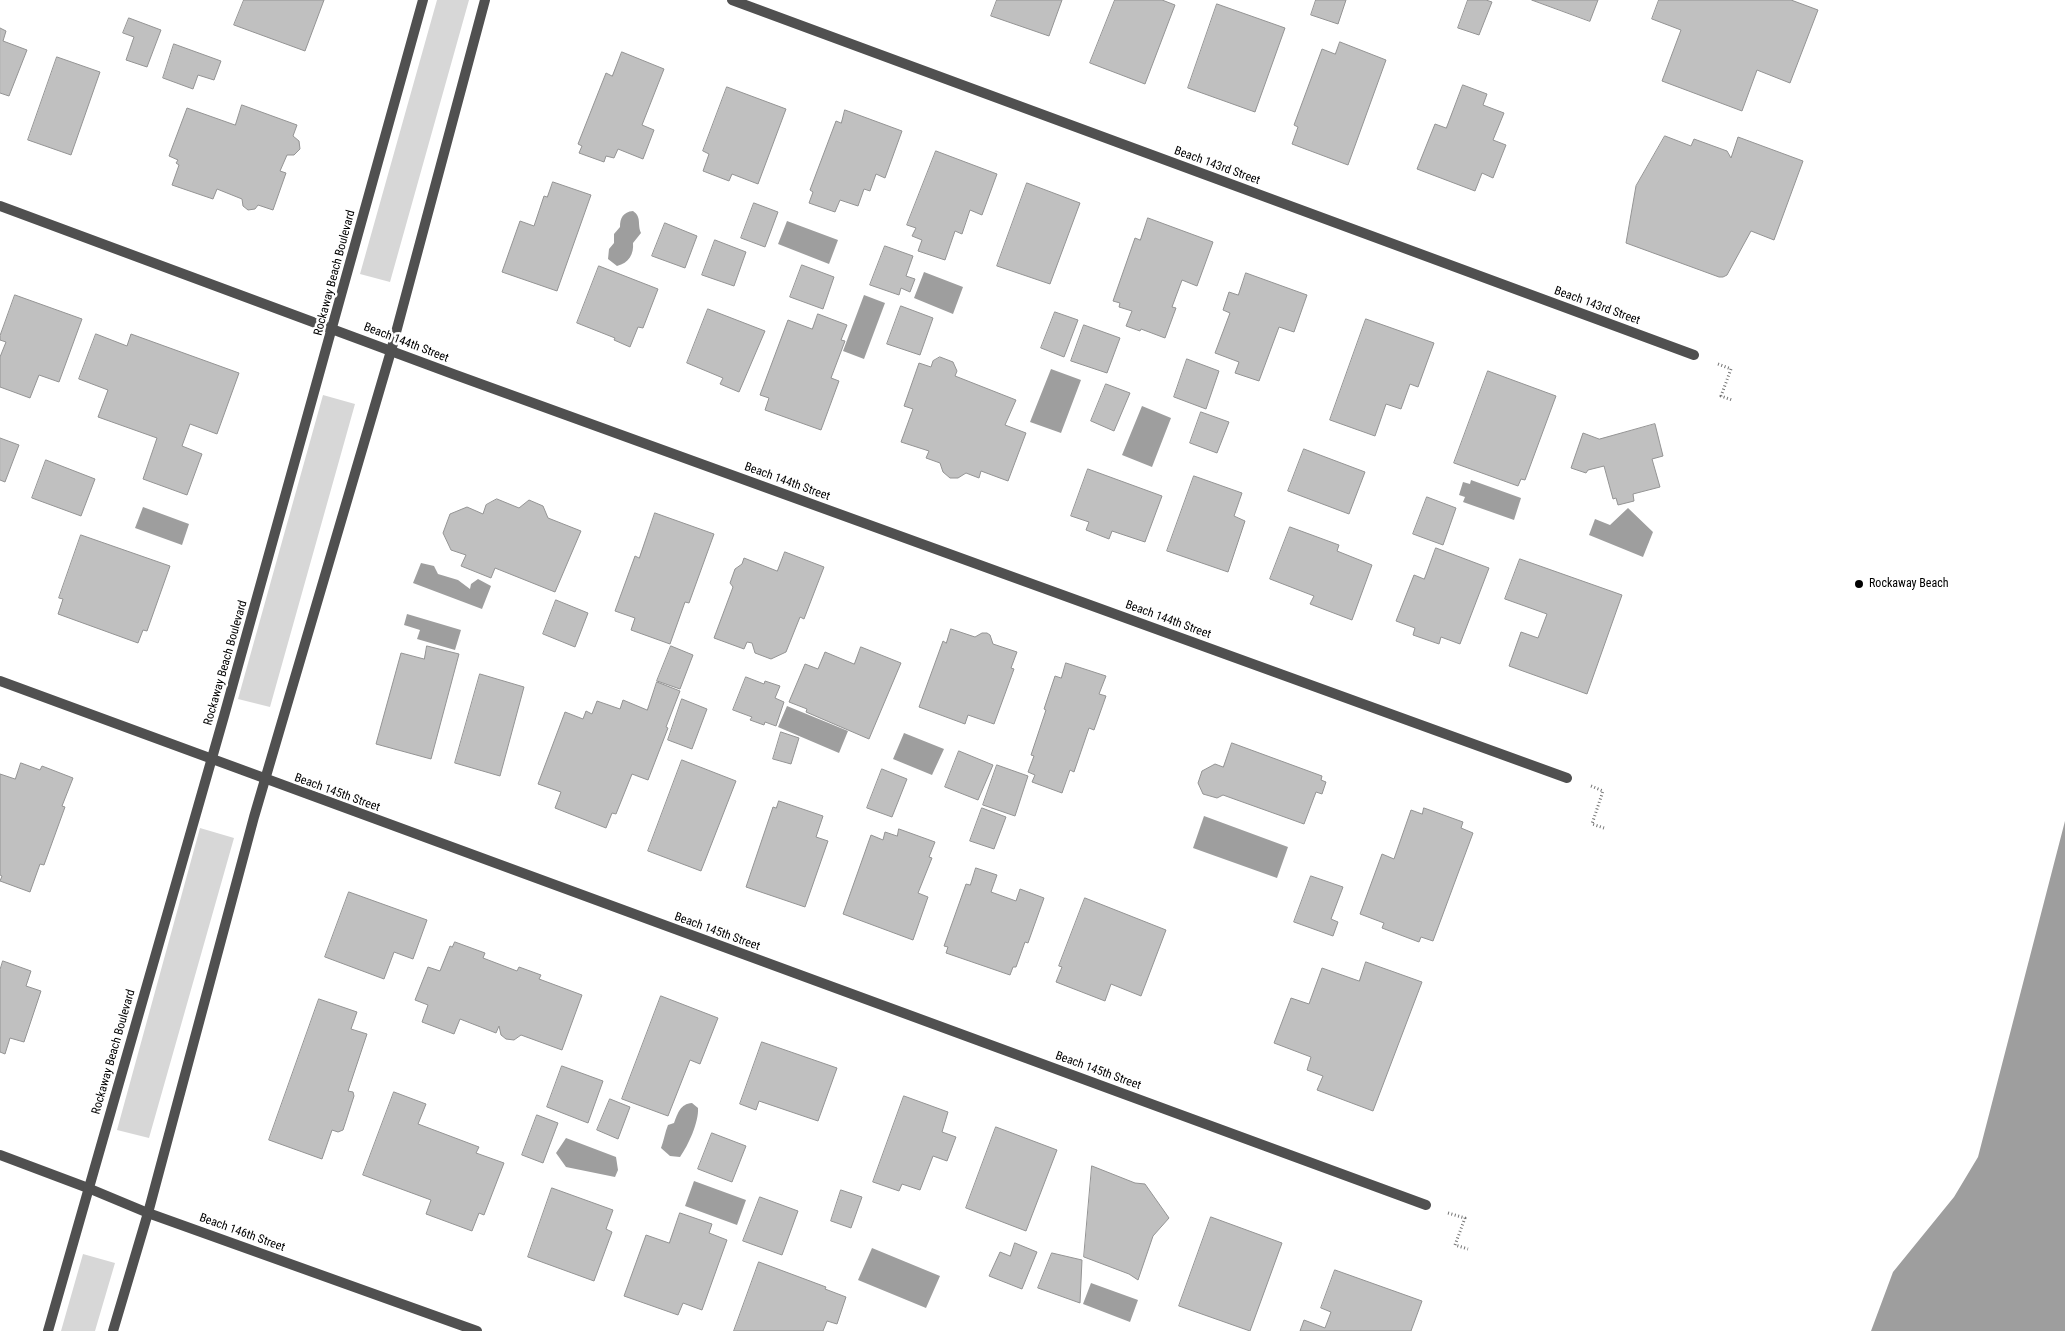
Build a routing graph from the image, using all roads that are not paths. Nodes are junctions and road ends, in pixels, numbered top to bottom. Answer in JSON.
{"nodes":[{"id":1,"x":423,"y":0,"type":"edge"},
{"id":2,"x":486,"y":0,"type":"edge"},
{"id":3,"x":732,"y":0,"type":"edge"},
{"id":4,"x":0,"y":206,"type":"edge"},
{"id":5,"x":333,"y":329,"type":"junction"},
{"id":6,"x":391,"y":351,"type":"junction"},
{"id":7,"x":1694,"y":355,"type":"road end"},
{"id":8,"x":0,"y":681,"type":"edge"},
{"id":9,"x":211,"y":760,"type":"junction"},
{"id":10,"x":1566,"y":778,"type":"road end"},
{"id":11,"x":265,"y":780,"type":"junction"},
{"id":12,"x":0,"y":1154,"type":"edge"},
{"id":13,"x":88,"y":1188,"type":"junction"},
{"id":14,"x":1426,"y":1205,"type":"road end"},
{"id":15,"x":148,"y":1213,"type":"junction"},
{"id":16,"x":48,"y":1331,"type":"edge"},
{"id":17,"x":113,"y":1331,"type":"edge"},
{"id":18,"x":477,"y":1331,"type":"edge"}],
"edges":[{"from":1,"to":5,"type":"street","name":"Rockaway Beach Boulevard"},
{"from":2,"to":6,"type":"street"},
{"from":3,"to":7,"type":"street","name":"Beach 143rd Street"},
{"from":4,"to":5,"type":"street","name":"Beach 144th Street"},
{"from":5,"to":6,"type":"street","name":"Beach 144th Street"},
{"from":5,"to":9,"type":"street","name":"Rockaway Beach Boulevard"},
{"from":6,"to":10,"type":"street","name":"Beach 144th Street"},
{"from":6,"to":11,"type":"street"},
{"from":8,"to":9,"type":"street","name":"Beach 145th Street"},
{"from":9,"to":11,"type":"street","name":"Beach 145th Street"},
{"from":9,"to":13,"type":"street","name":"Rockaway Beach Boulevard"},
{"from":11,"to":14,"type":"street","name":"Beach 145th Street"},
{"from":11,"to":15,"type":"street"},
{"from":12,"to":13,"type":"street","name":"Beach 146th Street"},
{"from":13,"to":15,"type":"street","name":"Beach 146th Street"},
{"from":13,"to":16,"type":"street","name":"Rockaway Beach Boulevard"},
{"from":15,"to":17,"type":"street"},
{"from":15,"to":18,"type":"street","name":"Beach 146th Street"}]}
